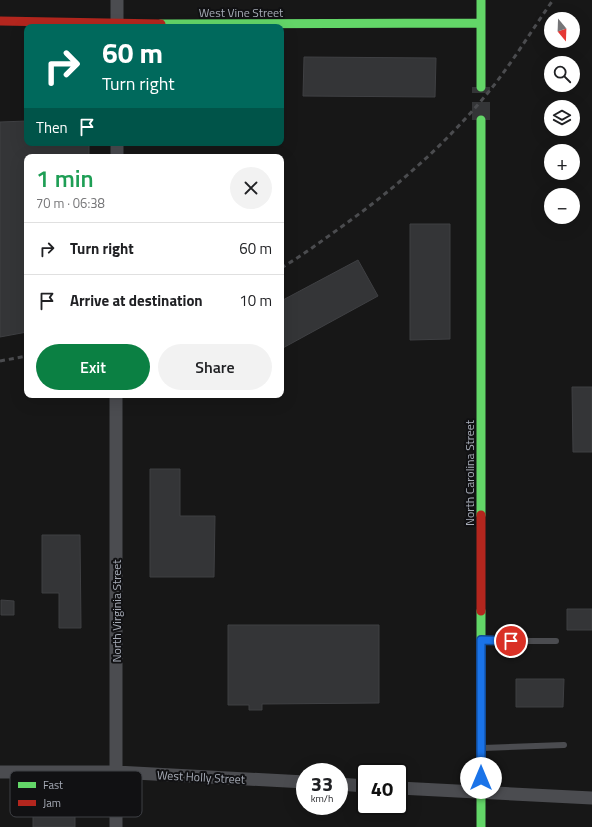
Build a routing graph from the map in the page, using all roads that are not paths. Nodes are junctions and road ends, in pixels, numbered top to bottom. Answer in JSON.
{"nodes":[{"id":1,"x":117,"y":0,"type":"edge"},
{"id":2,"x":481,"y":0,"type":"edge"},
{"id":3,"x":0,"y":21,"type":"edge"},
{"id":4,"x":481,"y":23,"type":"junction"},
{"id":5,"x":88,"y":24,"type":"edge"},
{"id":6,"x":117,"y":24,"type":"edge"},
{"id":7,"x":284,"y":24,"type":"edge"},
{"id":8,"x":481,"y":87,"type":"tunnel mouth"},
{"id":9,"x":481,"y":120,"type":"tunnel mouth"},
{"id":10,"x":116,"y":398,"type":"edge"},
{"id":11,"x":481,"y":640,"type":"junction"},
{"id":12,"x":556,"y":641,"type":"dead end"},
{"id":13,"x":564,"y":745,"type":"dead end"},
{"id":14,"x":481,"y":748,"type":"junction"},
{"id":15,"x":116,"y":771,"type":"edge"},
{"id":16,"x":142,"y":773,"type":"edge"},
{"id":17,"x":296,"y":782,"type":"edge"},
{"id":18,"x":408,"y":788,"type":"edge"},
{"id":19,"x":481,"y":792,"type":"junction"},
{"id":20,"x":592,"y":798,"type":"edge"},
{"id":21,"x":481,"y":827,"type":"edge"}],
"edges":[{"from":1,"to":6,"type":"street"},
{"from":2,"to":4,"type":"street"},
{"from":3,"to":5,"type":"street","name":"West Vine Street"},
{"from":4,"to":7,"type":"street","name":"West Vine Street"},
{"from":4,"to":8,"type":"street"},
{"from":9,"to":11,"type":"street","name":"North Carolina Street"},
{"from":10,"to":15,"type":"street","name":"North Virginia Street"},
{"from":11,"to":12,"type":"lane"},
{"from":11,"to":14,"type":"street","name":"North Carolina Street"},
{"from":13,"to":14,"type":"lane"},
{"from":14,"to":19,"type":"street","name":"North Carolina Street"},
{"from":16,"to":17,"type":"street","name":"West Holly Street"},
{"from":18,"to":19,"type":"street"},
{"from":19,"to":20,"type":"street"},
{"from":19,"to":21,"type":"street","name":"North Carolina Street"}]}
